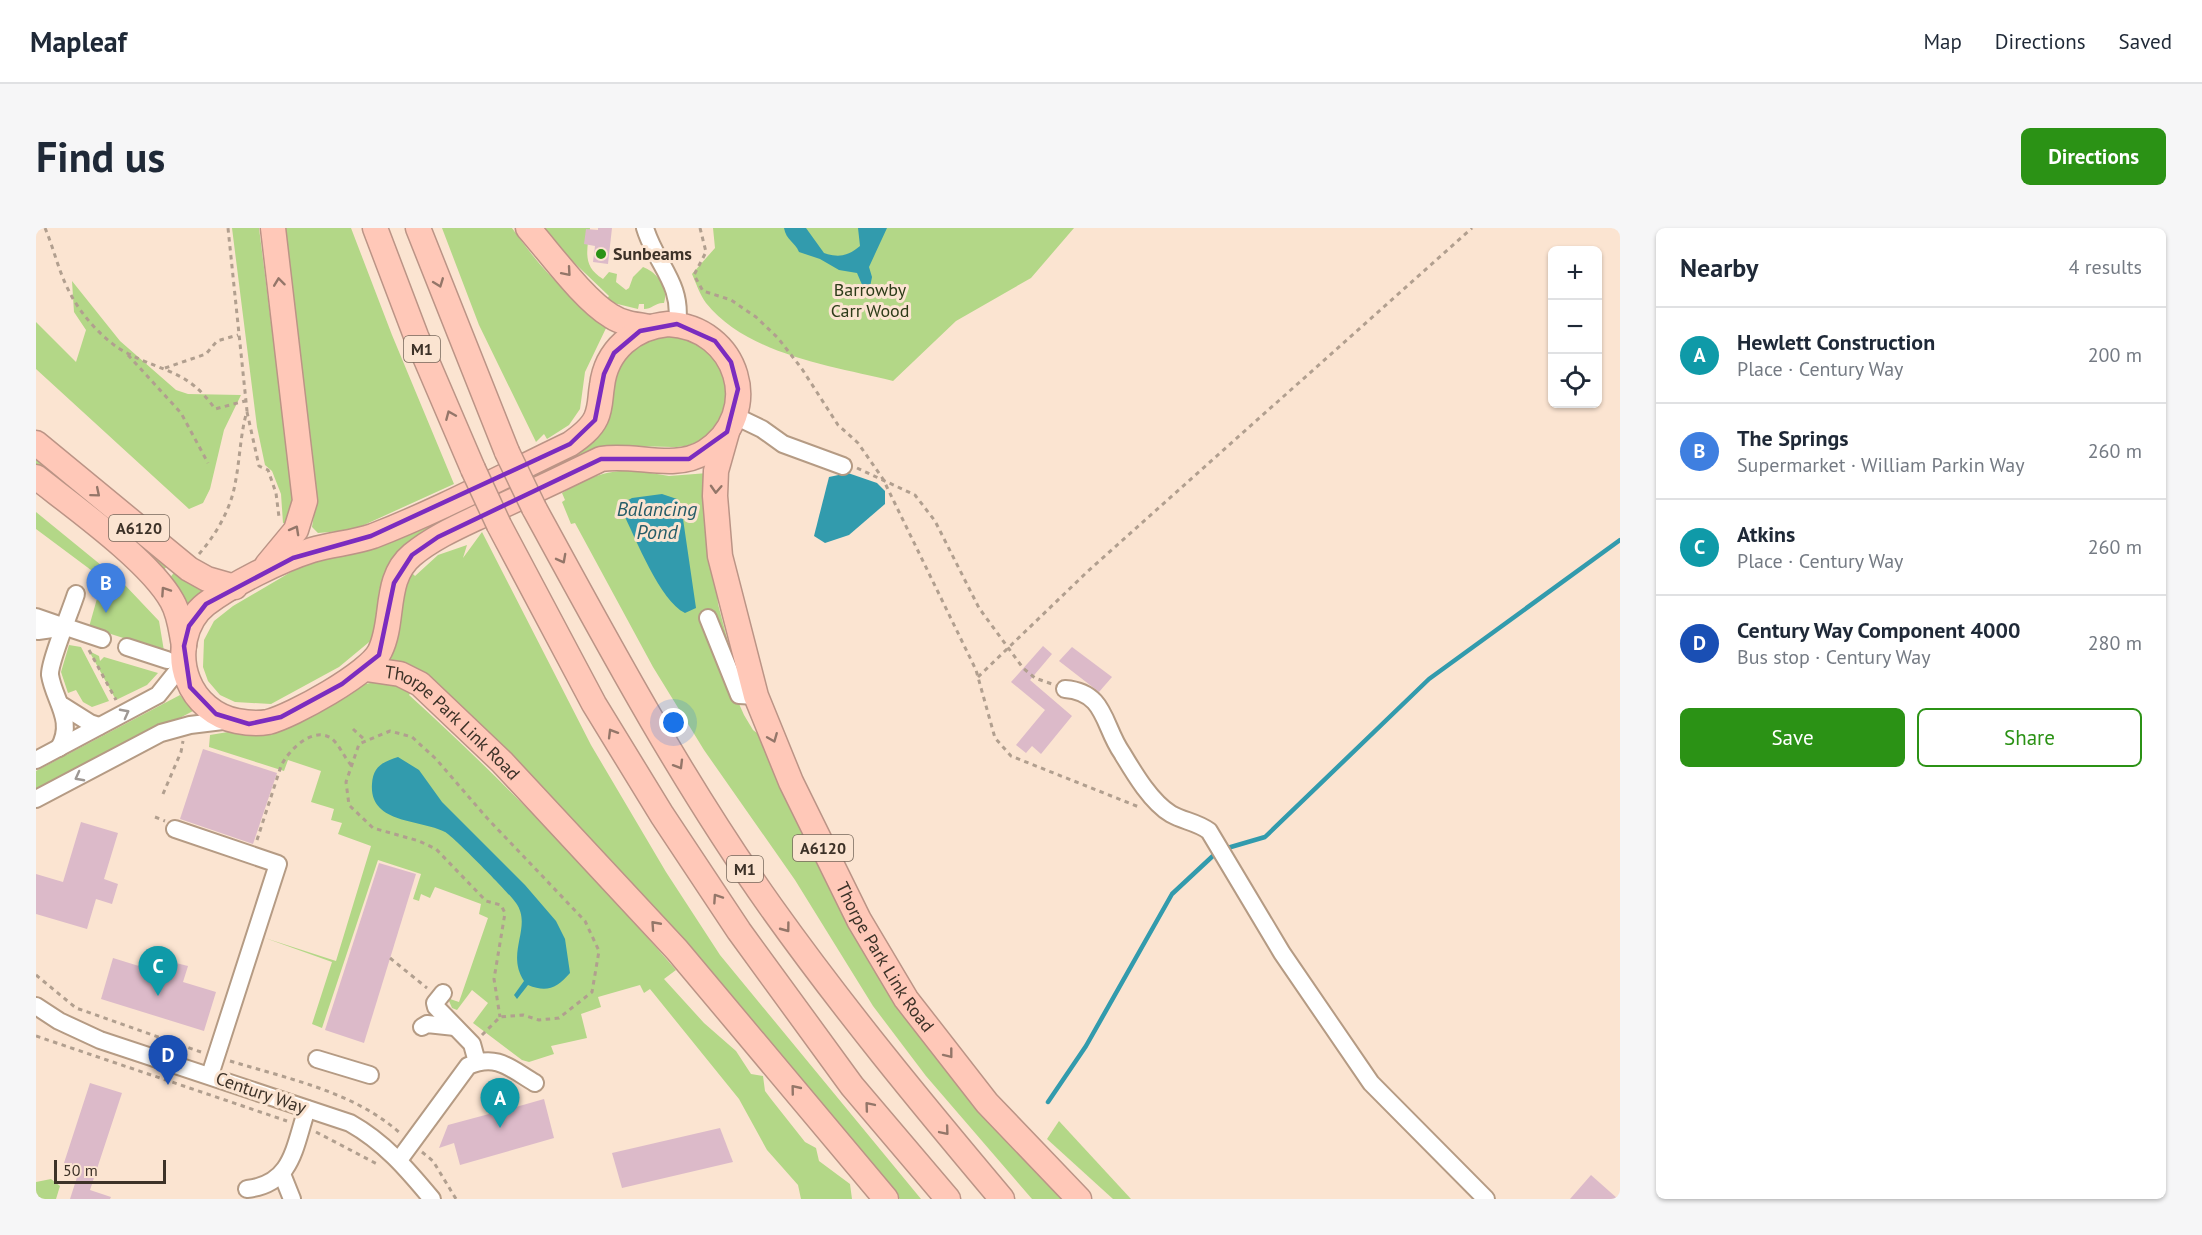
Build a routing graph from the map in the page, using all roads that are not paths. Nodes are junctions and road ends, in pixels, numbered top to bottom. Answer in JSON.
{"nodes":[{"id":1,"x":273,"y":228,"type":"edge"},
{"id":2,"x":375,"y":228,"type":"edge"},
{"id":3,"x":418,"y":228,"type":"edge"},
{"id":4,"x":528,"y":228,"type":"edge"},
{"id":5,"x":645,"y":228,"type":"edge"},
{"id":6,"x":677,"y":324,"type":"junction"},
{"id":7,"x":651,"y":327,"type":"junction"},
{"id":8,"x":731,"y":424,"type":"junction"},
{"id":9,"x":36,"y":443,"type":"edge"},
{"id":10,"x":850,"y":467,"type":"road end"},
{"id":11,"x":36,"y":477,"type":"edge"},
{"id":12,"x":258,"y":575,"type":"junction"},
{"id":13,"x":235,"y":586,"type":"junction"},
{"id":14,"x":76,"y":594,"type":"dead end"},
{"id":15,"x":708,"y":618,"type":"dead end"},
{"id":16,"x":37,"y":624,"type":"edge"},
{"id":17,"x":66,"y":627,"type":"junction"},
{"id":18,"x":102,"y":639,"type":"dead end"},
{"id":19,"x":127,"y":647,"type":"dead end"},
{"id":20,"x":178,"y":654,"type":"junction"},
{"id":21,"x":36,"y":659,"type":"edge"},
{"id":22,"x":53,"y":663,"type":"junction"},
{"id":23,"x":366,"y":669,"type":"junction"},
{"id":24,"x":1065,"y":689,"type":"road end"},
{"id":25,"x":756,"y":696,"type":"junction"},
{"id":26,"x":63,"y":706,"type":"junction"},
{"id":27,"x":232,"y":720,"type":"junction"},
{"id":28,"x":99,"y":726,"type":"junction"},
{"id":29,"x":59,"y":748,"type":"junction"},
{"id":30,"x":36,"y":760,"type":"edge"},
{"id":31,"x":36,"y":799,"type":"edge"},
{"id":32,"x":175,"y":830,"type":"dead end"},
{"id":33,"x":441,"y":995,"type":"road end"},
{"id":34,"x":36,"y":1006,"type":"edge"},
{"id":35,"x":455,"y":1027,"type":"junction"},
{"id":36,"x":422,"y":1028,"type":"dead end"},
{"id":37,"x":317,"y":1059,"type":"dead end"},
{"id":38,"x":477,"y":1062,"type":"junction"},
{"id":39,"x":210,"y":1075,"type":"junction"},
{"id":40,"x":370,"y":1075,"type":"dead end"},
{"id":41,"x":535,"y":1083,"type":"dead end"},
{"id":42,"x":307,"y":1109,"type":"junction"},
{"id":43,"x":399,"y":1160,"type":"junction"},
{"id":44,"x":282,"y":1174,"type":"junction"},
{"id":45,"x":247,"y":1190,"type":"dead end"},
{"id":46,"x":292,"y":1199,"type":"edge"},
{"id":47,"x":432,"y":1199,"type":"edge"},
{"id":48,"x":886,"y":1199,"type":"edge"},
{"id":49,"x":948,"y":1199,"type":"edge"},
{"id":50,"x":1002,"y":1199,"type":"edge"},
{"id":51,"x":1079,"y":1199,"type":"edge"},
{"id":52,"x":1486,"y":1199,"type":"edge"}],
"edges":[{"from":12,"to":1,"type":"highway","one_way":true},
{"from":49,"to":2,"type":"highway","number":"M1","one_way":true,"bridge":true},
{"from":3,"to":50,"type":"highway","number":"M1","one_way":true,"bridge":true},
{"from":4,"to":7,"type":"highway","one_way":true},
{"from":5,"to":6,"type":"street"},
{"from":6,"to":7,"type":"highway"},
{"from":6,"to":8,"type":"highway","name":"Thorpe Park Link Road"},
{"from":7,"to":12,"type":"highway"},
{"from":8,"to":10,"type":"street"},
{"from":8,"to":23,"type":"highway"},
{"from":8,"to":25,"type":"highway","name":"Thorpe Park Link Road","number":"A6120","one_way":true},
{"from":9,"to":13,"type":"highway","number":"A6120","one_way":true},
{"from":20,"to":11,"type":"highway","number":"A6120","one_way":true},
{"from":12,"to":13,"type":"highway"},
{"from":13,"to":20,"type":"highway"},
{"from":14,"to":17,"type":"street"},
{"from":15,"to":25,"type":"street"},
{"from":16,"to":17,"type":"street"},
{"from":17,"to":18,"type":"street"},
{"from":17,"to":22,"type":"street"},
{"from":19,"to":20,"type":"street"},
{"from":20,"to":27,"type":"highway"},
{"from":28,"to":20,"type":"street","one_way":true},
{"from":21,"to":22,"type":"street"},
{"from":22,"to":26,"type":"street"},
{"from":23,"to":27,"type":"highway"},
{"from":48,"to":23,"type":"highway","name":"Thorpe Park Link Road","one_way":true},
{"from":24,"to":52,"type":"street"},
{"from":25,"to":51,"type":"highway","name":"Thorpe Park Link Road","number":"A6120","one_way":true},
{"from":26,"to":28,"type":"street"},
{"from":26,"to":29,"type":"street"},
{"from":27,"to":31,"type":"street","one_way":true},
{"from":28,"to":29,"type":"street"},
{"from":29,"to":30,"type":"street"},
{"from":32,"to":39,"type":"street"},
{"from":33,"to":35,"type":"street"},
{"from":34,"to":39,"type":"street","name":"Century Way"},
{"from":35,"to":36,"type":"street"},
{"from":35,"to":38,"type":"street"},
{"from":37,"to":40,"type":"street"},
{"from":38,"to":41,"type":"street"},
{"from":38,"to":43,"type":"street"},
{"from":39,"to":42,"type":"street","name":"Century Way"},
{"from":42,"to":43,"type":"street","name":"Century Way"},
{"from":42,"to":44,"type":"street"},
{"from":43,"to":47,"type":"street","name":"Century Way"},
{"from":44,"to":45,"type":"street"},
{"from":44,"to":46,"type":"street"}]}
